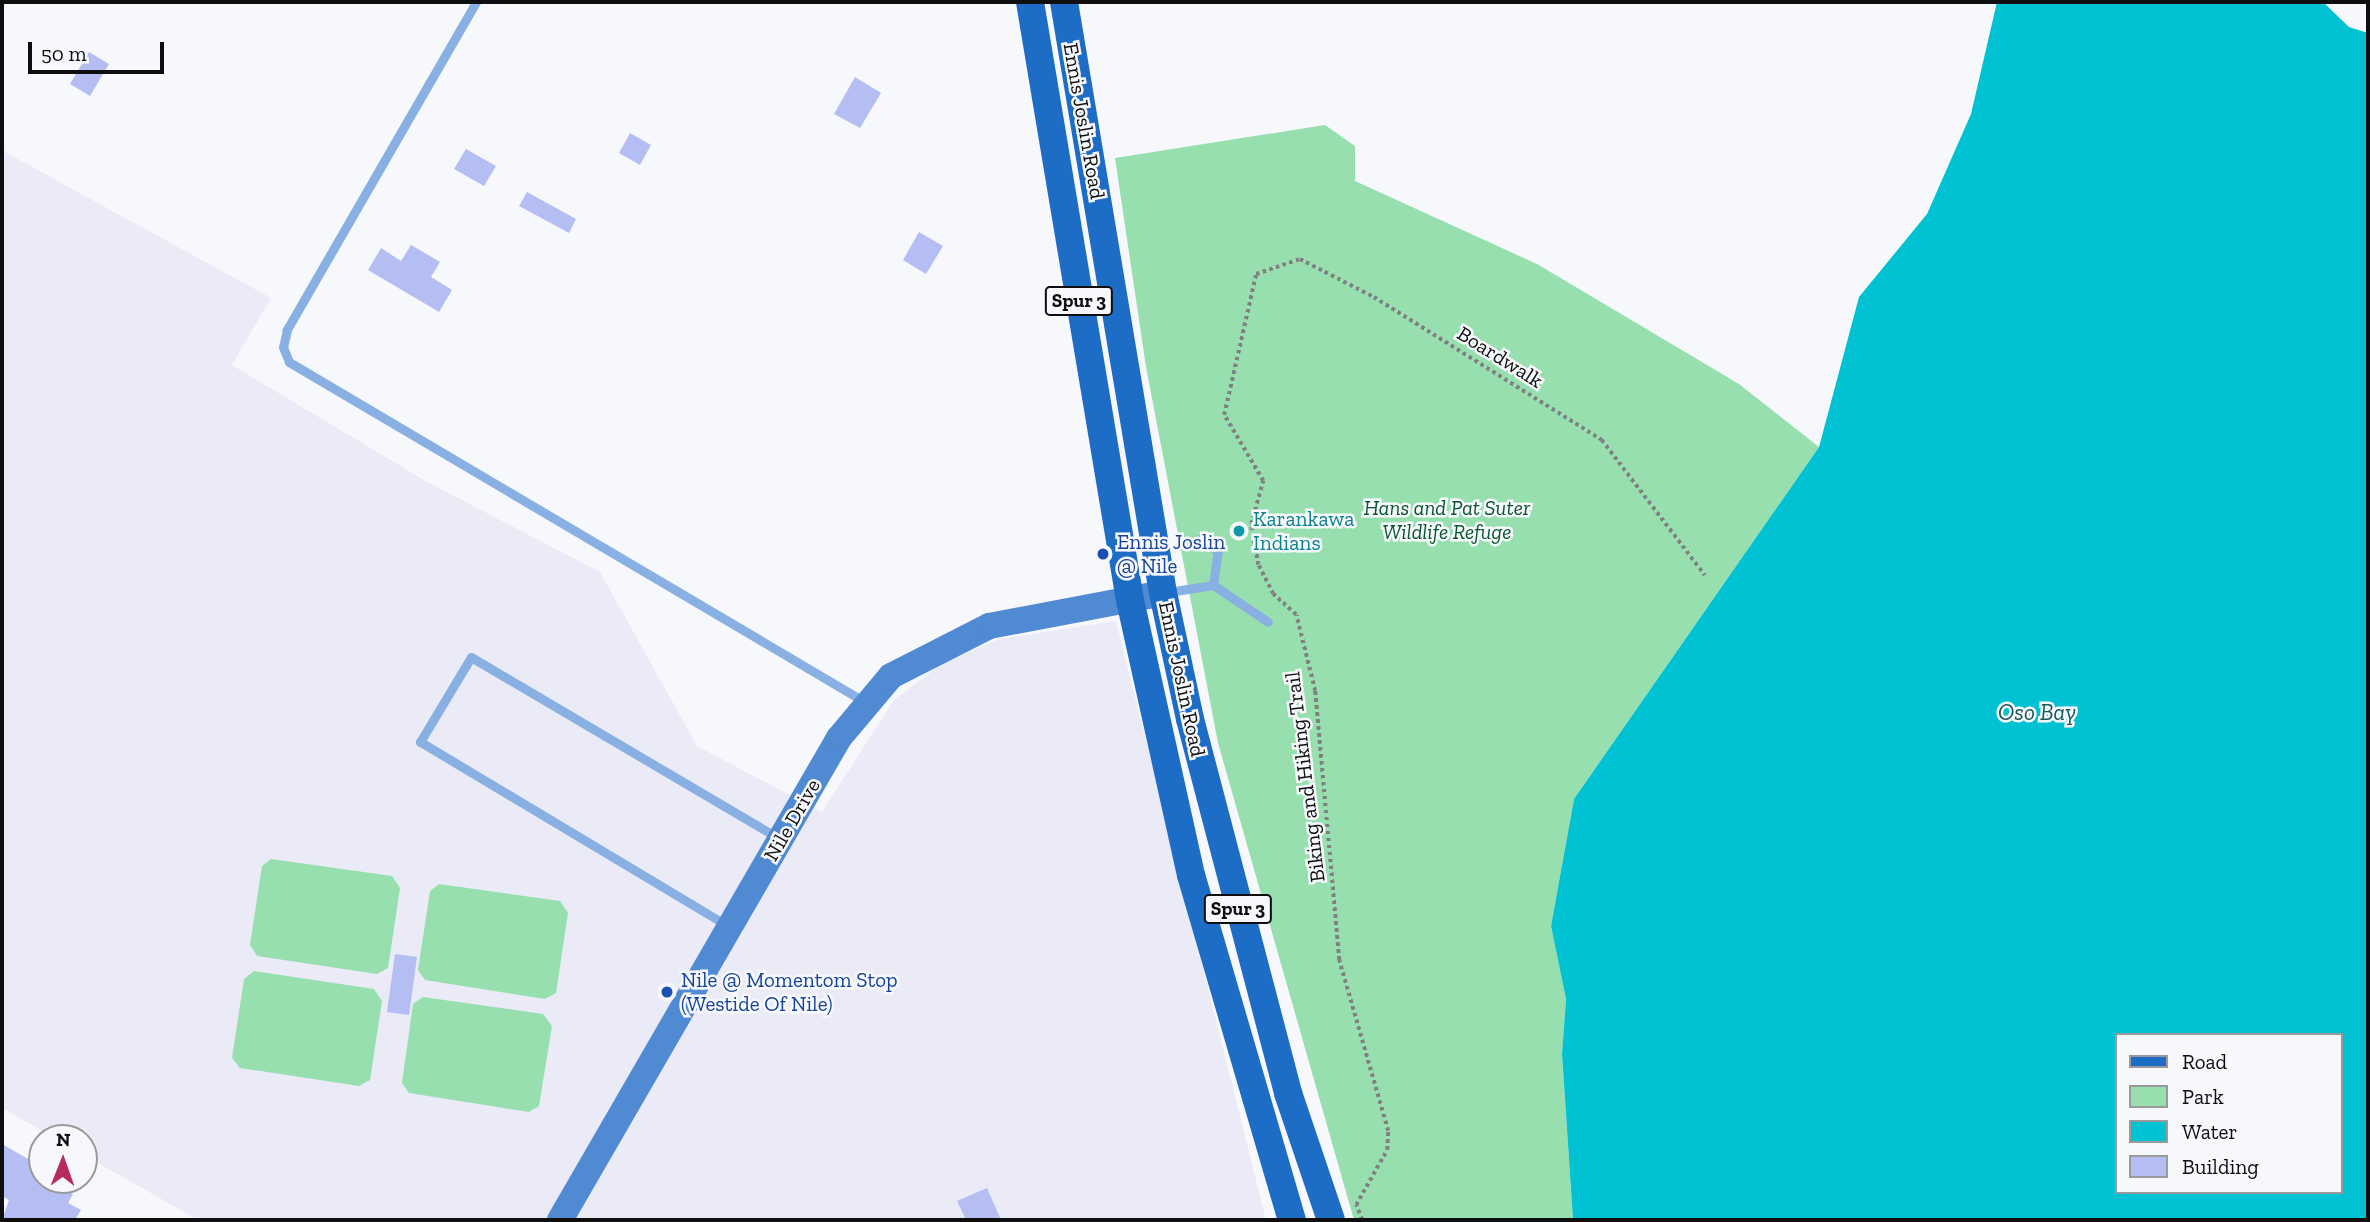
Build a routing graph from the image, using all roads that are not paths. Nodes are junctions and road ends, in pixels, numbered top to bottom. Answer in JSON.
{"nodes":[{"id":1,"x":477,"y":2,"type":"edge"},
{"id":2,"x":1030,"y":2,"type":"edge"},
{"id":3,"x":1064,"y":2,"type":"edge"},
{"id":4,"x":1198,"y":539,"type":"dead end"},
{"id":5,"x":1213,"y":585,"type":"junction"},
{"id":6,"x":1163,"y":593,"type":"junction"},
{"id":7,"x":1130,"y":600,"type":"junction"},
{"id":8,"x":1268,"y":622,"type":"dead end"},
{"id":9,"x":866,"y":703,"type":"junction"},
{"id":10,"x":780,"y":839,"type":"junction"},
{"id":11,"x":730,"y":927,"type":"junction"},
{"id":12,"x":560,"y":1220,"type":"edge"},
{"id":13,"x":1292,"y":1220,"type":"edge"},
{"id":14,"x":1331,"y":1220,"type":"edge"}],
"edges":[{"from":1,"to":9,"type":"lane"},
{"from":2,"to":7,"type":"main road","name":"Ennis Joslin Road","number":"Spur 3"},
{"from":3,"to":6,"type":"main road","name":"Ennis Joslin Road","number":"Spur 3"},
{"from":4,"to":5,"type":"lane"},
{"from":5,"to":6,"type":"lane"},
{"from":5,"to":8,"type":"lane"},
{"from":6,"to":7,"type":"main road","name":"Nile Drive"},
{"from":6,"to":14,"type":"main road","name":"Ennis Joslin Road","number":"Spur 3"},
{"from":7,"to":9,"type":"main road","name":"Nile Drive"},
{"from":7,"to":13,"type":"main road","name":"Ennis Joslin Road","number":"Spur 3"},
{"from":9,"to":10,"type":"main road","name":"Nile Drive"},
{"from":10,"to":11,"type":"main road","name":"Nile Drive"},
{"from":10,"to":11,"type":"lane"},
{"from":11,"to":12,"type":"main road","name":"Nile Drive"}]}
